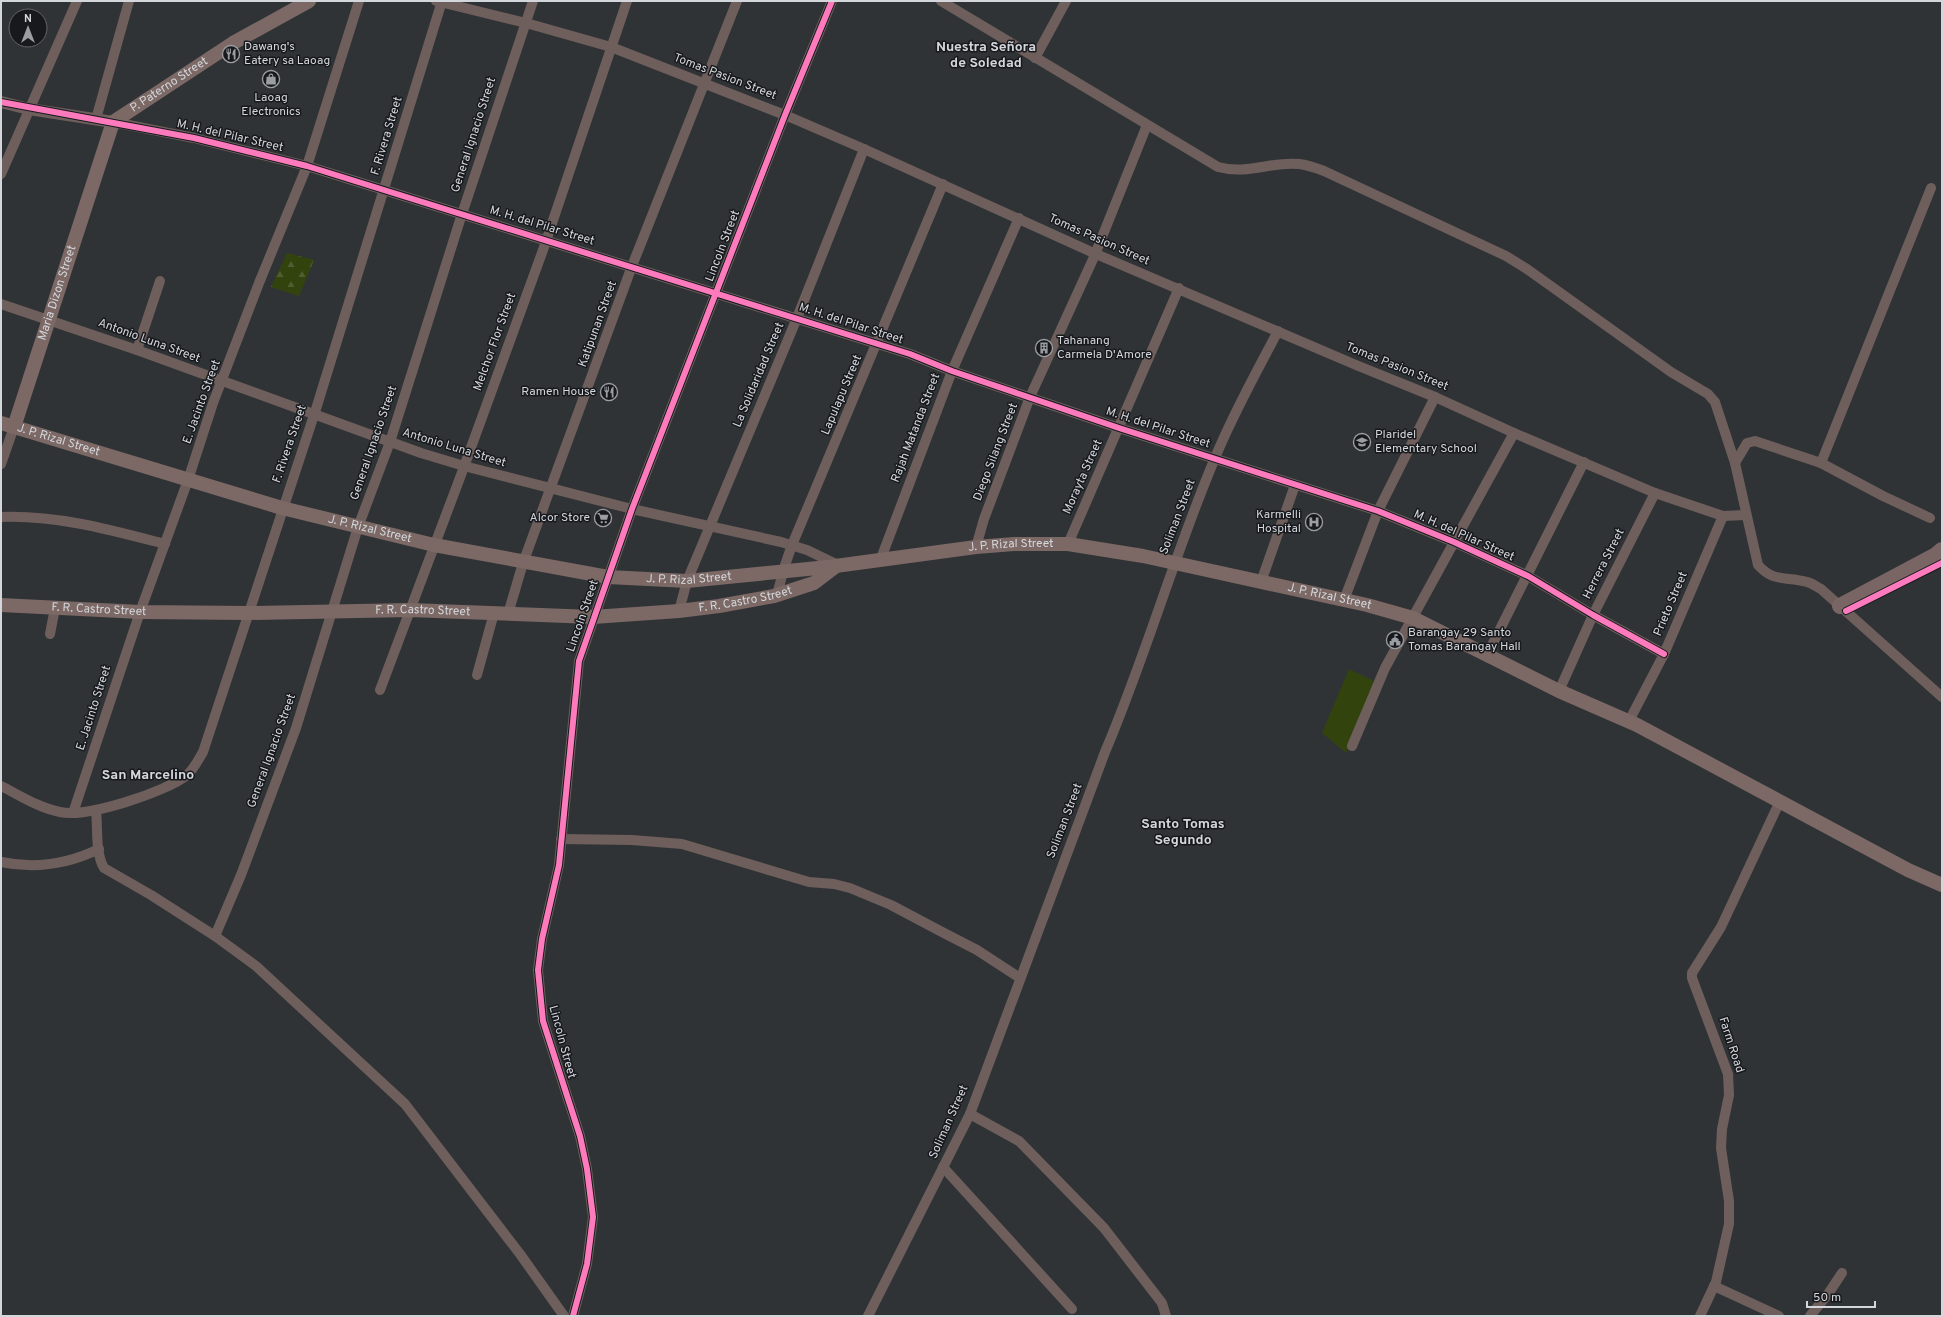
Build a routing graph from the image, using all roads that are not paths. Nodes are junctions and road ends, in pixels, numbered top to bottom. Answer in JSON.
{"nodes":[{"id":1,"x":77,"y":1,"type":"edge"},
{"id":2,"x":129,"y":1,"type":"edge"},
{"id":3,"x":309,"y":1,"type":"edge"},
{"id":4,"x":359,"y":1,"type":"edge"},
{"id":5,"x":533,"y":1,"type":"edge"},
{"id":6,"x":627,"y":1,"type":"edge"},
{"id":7,"x":737,"y":1,"type":"edge"},
{"id":8,"x":832,"y":1,"type":"edge"},
{"id":9,"x":941,"y":1,"type":"edge"},
{"id":10,"x":1066,"y":1,"type":"edge"},
{"id":11,"x":440,"y":2,"type":"edge"},
{"id":12,"x":526,"y":23,"type":"junction"},
{"id":13,"x":611,"y":47,"type":"junction"},
{"id":14,"x":1035,"y":58,"type":"junction"},
{"id":15,"x":705,"y":84,"type":"junction"},
{"id":16,"x":1,"y":102,"type":"edge"},
{"id":17,"x":29,"y":109,"type":"junction"},
{"id":18,"x":785,"y":115,"type":"junction"},
{"id":19,"x":96,"y":119,"type":"junction"},
{"id":20,"x":113,"y":122,"type":"junction"},
{"id":21,"x":1147,"y":124,"type":"junction"},
{"id":22,"x":864,"y":149,"type":"junction"},
{"id":23,"x":307,"y":166,"type":"junction"},
{"id":24,"x":1,"y":174,"type":"edge"},
{"id":25,"x":943,"y":184,"type":"junction"},
{"id":26,"x":1931,"y":188,"type":"dead end"},
{"id":27,"x":384,"y":190,"type":"junction"},
{"id":28,"x":463,"y":213,"type":"junction"},
{"id":29,"x":1019,"y":218,"type":"junction"},
{"id":30,"x":546,"y":239,"type":"junction"},
{"id":31,"x":1096,"y":254,"type":"junction"},
{"id":32,"x":632,"y":266,"type":"junction"},
{"id":33,"x":160,"y":281,"type":"dead end"},
{"id":34,"x":1179,"y":288,"type":"junction"},
{"id":35,"x":717,"y":293,"type":"junction"},
{"id":36,"x":1,"y":304,"type":"edge"},
{"id":37,"x":798,"y":318,"type":"junction"},
{"id":38,"x":48,"y":319,"type":"junction"},
{"id":39,"x":1278,"y":331,"type":"junction"},
{"id":40,"x":877,"y":344,"type":"junction"},
{"id":41,"x":137,"y":350,"type":"junction"},
{"id":42,"x":952,"y":371,"type":"junction"},
{"id":43,"x":223,"y":381,"type":"junction"},
{"id":44,"x":1030,"y":397,"type":"junction"},
{"id":45,"x":1435,"y":397,"type":"junction"},
{"id":46,"x":314,"y":414,"type":"junction"},
{"id":47,"x":7,"y":425,"type":"edge"},
{"id":48,"x":1119,"y":428,"type":"junction"},
{"id":49,"x":1514,"y":433,"type":"junction"},
{"id":50,"x":390,"y":442,"type":"junction"},
{"id":51,"x":1215,"y":458,"type":"junction"},
{"id":52,"x":1584,"y":462,"type":"junction"},
{"id":53,"x":1735,"y":463,"type":"junction"},
{"id":54,"x":1821,"y":463,"type":"junction"},
{"id":55,"x":1,"y":464,"type":"edge"},
{"id":56,"x":464,"y":466,"type":"junction"},
{"id":57,"x":188,"y":480,"type":"junction"},
{"id":58,"x":1295,"y":485,"type":"junction"},
{"id":59,"x":551,"y":489,"type":"junction"},
{"id":60,"x":1655,"y":493,"type":"junction"},
{"id":61,"x":282,"y":508,"type":"junction"},
{"id":62,"x":632,"y":509,"type":"junction"},
{"id":63,"x":1378,"y":511,"type":"junction"},
{"id":64,"x":1746,"y":514,"type":"junction"},
{"id":65,"x":1723,"y":516,"type":"junction"},
{"id":66,"x":1,"y":517,"type":"edge"},
{"id":67,"x":1930,"y":518,"type":"dead end"},
{"id":68,"x":358,"y":527,"type":"junction"},
{"id":69,"x":709,"y":527,"type":"junction"},
{"id":70,"x":1454,"y":542,"type":"junction"},
{"id":71,"x":165,"y":544,"type":"junction"},
{"id":72,"x":1068,"y":544,"type":"junction"},
{"id":73,"x":434,"y":545,"type":"junction"},
{"id":74,"x":792,"y":545,"type":"junction"},
{"id":75,"x":976,"y":547,"type":"junction"},
{"id":76,"x":1942,"y":550,"type":"edge"},
{"id":77,"x":880,"y":561,"type":"junction"},
{"id":78,"x":1175,"y":562,"type":"junction"},
{"id":79,"x":523,"y":563,"type":"junction"},
{"id":80,"x":1942,"y":563,"type":"edge"},
{"id":81,"x":838,"y":566,"type":"junction"},
{"id":82,"x":783,"y":572,"type":"junction"},
{"id":83,"x":1528,"y":576,"type":"junction"},
{"id":84,"x":608,"y":577,"type":"junction"},
{"id":85,"x":687,"y":581,"type":"junction"},
{"id":86,"x":1261,"y":582,"type":"junction"},
{"id":87,"x":777,"y":595,"type":"junction"},
{"id":88,"x":1344,"y":600,"type":"junction"},
{"id":89,"x":1,"y":605,"type":"edge"},
{"id":90,"x":55,"y":608,"type":"junction"},
{"id":91,"x":1843,"y":608,"type":"junction"},
{"id":92,"x":410,"y":610,"type":"junction"},
{"id":93,"x":679,"y":611,"type":"junction"},
{"id":94,"x":140,"y":612,"type":"junction"},
{"id":95,"x":333,"y":612,"type":"junction"},
{"id":96,"x":248,"y":613,"type":"junction"},
{"id":97,"x":501,"y":613,"type":"junction"},
{"id":98,"x":1593,"y":615,"type":"junction"},
{"id":99,"x":593,"y":617,"type":"junction"},
{"id":100,"x":1413,"y":618,"type":"junction"},
{"id":101,"x":50,"y":634,"type":"dead end"},
{"id":102,"x":1664,"y":654,"type":"junction"},
{"id":103,"x":1487,"y":655,"type":"junction"},
{"id":104,"x":477,"y":675,"type":"dead end"},
{"id":105,"x":380,"y":690,"type":"dead end"},
{"id":106,"x":1559,"y":691,"type":"junction"},
{"id":107,"x":1942,"y":697,"type":"edge"},
{"id":108,"x":1629,"y":721,"type":"junction"},
{"id":109,"x":1352,"y":746,"type":"dead end"},
{"id":110,"x":1,"y":786,"type":"edge"},
{"id":111,"x":1780,"y":801,"type":"junction"},
{"id":112,"x":96,"y":811,"type":"junction"},
{"id":113,"x":73,"y":814,"type":"junction"},
{"id":114,"x":561,"y":839,"type":"junction"},
{"id":115,"x":99,"y":849,"type":"junction"},
{"id":116,"x":1,"y":862,"type":"edge"},
{"id":117,"x":1942,"y":885,"type":"edge"},
{"id":118,"x":215,"y":936,"type":"junction"},
{"id":119,"x":1020,"y":978,"type":"junction"},
{"id":120,"x":970,"y":1114,"type":"junction"},
{"id":121,"x":944,"y":1167,"type":"junction"},
{"id":122,"x":1842,"y":1273,"type":"dead end"},
{"id":123,"x":1714,"y":1286,"type":"junction"},
{"id":124,"x":1072,"y":1309,"type":"dead end"},
{"id":125,"x":564,"y":1316,"type":"edge"},
{"id":126,"x":573,"y":1316,"type":"edge"},
{"id":127,"x":868,"y":1316,"type":"edge"},
{"id":128,"x":1166,"y":1316,"type":"edge"},
{"id":129,"x":1700,"y":1316,"type":"edge"},
{"id":130,"x":1779,"y":1316,"type":"edge"},
{"id":131,"x":1810,"y":1316,"type":"edge"}],
"edges":[{"from":1,"to":17,"type":"street"},
{"from":2,"to":19,"type":"street"},
{"from":3,"to":20,"type":"main road","name":"P. Paterno Street"},
{"from":4,"to":23,"type":"street","name":"E. Jacinto Street"},
{"from":5,"to":12,"type":"street","name":"General Ignacio Street"},
{"from":6,"to":13,"type":"street","name":"Melchor Flor Street"},
{"from":7,"to":15,"type":"street","name":"Katipunan Street"},
{"from":8,"to":18,"type":"street","name":"Lincoln Street"},
{"from":9,"to":14,"type":"street"},
{"from":10,"to":14,"type":"street"},
{"from":11,"to":12,"type":"street","name":"Tomas Pasion Street"},
{"from":11,"to":27,"type":"street","name":"F. Rivera Street"},
{"from":12,"to":13,"type":"street","name":"Tomas Pasion Street"},
{"from":12,"to":28,"type":"street","name":"General Ignacio Street"},
{"from":13,"to":15,"type":"street","name":"Tomas Pasion Street"},
{"from":13,"to":30,"type":"street","name":"Melchor Flor Street"},
{"from":14,"to":21,"type":"street"},
{"from":15,"to":18,"type":"street","name":"Tomas Pasion Street"},
{"from":15,"to":32,"type":"street","name":"Katipunan Street"},
{"from":16,"to":17,"type":"street","name":"M. H. del Pilar Street"},
{"from":17,"to":19,"type":"street","name":"M. H. del Pilar Street"},
{"from":17,"to":24,"type":"street"},
{"from":18,"to":22,"type":"street","name":"Tomas Pasion Street"},
{"from":18,"to":35,"type":"street","name":"Lincoln Street"},
{"from":19,"to":20,"type":"street","name":"M. H. del Pilar Street"},
{"from":20,"to":23,"type":"street","name":"M. H. del Pilar Street"},
{"from":20,"to":38,"type":"main road","name":"Maria Dizon Street"},
{"from":21,"to":31,"type":"street","name":"Diego Silang Street"},
{"from":21,"to":53,"type":"street"},
{"from":22,"to":25,"type":"street","name":"Tomas Pasion Street"},
{"from":22,"to":37,"type":"street","name":"La Solidaridad Street"},
{"from":23,"to":27,"type":"street","name":"M. H. del Pilar Street"},
{"from":23,"to":43,"type":"street","name":"E. Jacinto Street"},
{"from":25,"to":29,"type":"street","name":"Tomas Pasion Street"},
{"from":25,"to":40,"type":"street","name":"Lapulapu Street"},
{"from":26,"to":54,"type":"street"},
{"from":27,"to":28,"type":"street","name":"M. H. del Pilar Street"},
{"from":27,"to":46,"type":"street","name":"F. Rivera Street"},
{"from":28,"to":30,"type":"street","name":"M. H. del Pilar Street"},
{"from":28,"to":50,"type":"street","name":"General Ignacio Street"},
{"from":29,"to":31,"type":"street","name":"Tomas Pasion Street"},
{"from":29,"to":42,"type":"street","name":"Rajah Matanda Street"},
{"from":30,"to":32,"type":"street","name":"M. H. del Pilar Street"},
{"from":30,"to":56,"type":"street","name":"Melchor Flor Street"},
{"from":31,"to":34,"type":"street","name":"Tomas Pasion Street"},
{"from":31,"to":44,"type":"street","name":"Diego Silang Street"},
{"from":32,"to":35,"type":"street","name":"M. H. del Pilar Street"},
{"from":32,"to":59,"type":"street","name":"Katipunan Street"},
{"from":33,"to":41,"type":"street"},
{"from":34,"to":39,"type":"street","name":"Tomas Pasion Street"},
{"from":34,"to":48,"type":"street","name":"Morayta Street"},
{"from":35,"to":37,"type":"street","name":"M. H. del Pilar Street"},
{"from":35,"to":62,"type":"street","name":"Lincoln Street"},
{"from":36,"to":38,"type":"street","name":"Antonio Luna Street"},
{"from":37,"to":40,"type":"street","name":"M. H. del Pilar Street"},
{"from":37,"to":69,"type":"street","name":"La Solidaridad Street"},
{"from":38,"to":41,"type":"street","name":"Antonio Luna Street"},
{"from":38,"to":47,"type":"main road","name":"Maria Dizon Street"},
{"from":39,"to":45,"type":"street","name":"Tomas Pasion Street"},
{"from":39,"to":51,"type":"street","name":"Soliman Street"},
{"from":40,"to":42,"type":"street","name":"M. H. del Pilar Street"},
{"from":40,"to":74,"type":"street","name":"Lapulapu Street"},
{"from":41,"to":43,"type":"street","name":"Antonio Luna Street"},
{"from":42,"to":44,"type":"street","name":"M. H. del Pilar Street"},
{"from":42,"to":77,"type":"street","name":"Rajah Matanda Street"},
{"from":43,"to":46,"type":"street","name":"Antonio Luna Street"},
{"from":43,"to":57,"type":"street","name":"E. Jacinto Street"},
{"from":44,"to":48,"type":"street","name":"M. H. del Pilar Street"},
{"from":44,"to":75,"type":"street","name":"Diego Silang Street"},
{"from":45,"to":49,"type":"street","name":"Tomas Pasion Street"},
{"from":45,"to":63,"type":"street"},
{"from":46,"to":50,"type":"street","name":"Antonio Luna Street"},
{"from":46,"to":61,"type":"street","name":"F. Rivera Street"},
{"from":47,"to":55,"type":"street","name":"Maria Dizon Street"},
{"from":47,"to":57,"type":"main road","name":"J. P. Rizal Street"},
{"from":48,"to":51,"type":"street","name":"M. H. del Pilar Street"},
{"from":48,"to":72,"type":"street","name":"Morayta Street"},
{"from":49,"to":52,"type":"street","name":"Tomas Pasion Street"},
{"from":49,"to":70,"type":"street"},
{"from":50,"to":56,"type":"street","name":"Antonio Luna Street"},
{"from":50,"to":68,"type":"street","name":"General Ignacio Street"},
{"from":51,"to":58,"type":"street","name":"M. H. del Pilar Street"},
{"from":51,"to":78,"type":"street","name":"Soliman Street"},
{"from":52,"to":60,"type":"street","name":"Tomas Pasion Street"},
{"from":52,"to":83,"type":"street"},
{"from":53,"to":54,"type":"street"},
{"from":53,"to":64,"type":"street"},
{"from":54,"to":67,"type":"street"},
{"from":56,"to":59,"type":"street","name":"Antonio Luna Street"},
{"from":56,"to":73,"type":"street","name":"Melchor Flor Street"},
{"from":57,"to":61,"type":"main road","name":"J. P. Rizal Street"},
{"from":57,"to":71,"type":"street","name":"E. Jacinto Street"},
{"from":58,"to":63,"type":"street","name":"M. H. del Pilar Street"},
{"from":58,"to":86,"type":"street"},
{"from":59,"to":62,"type":"street","name":"Antonio Luna Street"},
{"from":59,"to":79,"type":"street","name":"Katipunan Street"},
{"from":60,"to":65,"type":"street","name":"Tomas Pasion Street"},
{"from":60,"to":98,"type":"street","name":"Herrera Street"},
{"from":61,"to":68,"type":"main road","name":"J. P. Rizal Street"},
{"from":61,"to":96,"type":"street","name":"F. Rivera Street"},
{"from":62,"to":69,"type":"street","name":"Antonio Luna Street"},
{"from":62,"to":84,"type":"street","name":"Lincoln Street"},
{"from":63,"to":70,"type":"street","name":"M. H. del Pilar Street"},
{"from":63,"to":88,"type":"street"},
{"from":64,"to":65,"type":"street","name":"Tomas Pasion Street"},
{"from":64,"to":91,"type":"street"},
{"from":65,"to":102,"type":"street","name":"Prieto Street"},
{"from":66,"to":71,"type":"street"},
{"from":68,"to":73,"type":"main road","name":"J. P. Rizal Street"},
{"from":68,"to":95,"type":"street","name":"General Ignacio Street"},
{"from":69,"to":74,"type":"street","name":"Antonio Luna Street"},
{"from":69,"to":85,"type":"street","name":"La Solidaridad Street"},
{"from":70,"to":83,"type":"street","name":"M. H. del Pilar Street"},
{"from":70,"to":100,"type":"street"},
{"from":71,"to":94,"type":"street","name":"E. Jacinto Street"},
{"from":72,"to":75,"type":"main road","name":"J. P. Rizal Street"},
{"from":72,"to":78,"type":"main road","name":"J. P. Rizal Street"},
{"from":73,"to":79,"type":"main road","name":"J. P. Rizal Street"},
{"from":73,"to":92,"type":"street","name":"Melchor Flor Street"},
{"from":74,"to":81,"type":"street","name":"Antonio Luna Street"},
{"from":74,"to":82,"type":"street","name":"Lapulapu Street"},
{"from":75,"to":77,"type":"main road","name":"J. P. Rizal Street"},
{"from":76,"to":91,"type":"main road"},
{"from":77,"to":81,"type":"main road","name":"J. P. Rizal Street"},
{"from":78,"to":86,"type":"main road","name":"J. P. Rizal Street"},
{"from":78,"to":119,"type":"street","name":"Soliman Street"},
{"from":79,"to":84,"type":"main road","name":"J. P. Rizal Street"},
{"from":79,"to":97,"type":"street","name":"Katipunan Street"},
{"from":80,"to":91,"type":"main road"},
{"from":81,"to":82,"type":"main road","name":"J. P. Rizal Street"},
{"from":81,"to":87,"type":"main road","name":"F. R. Castro Street"},
{"from":82,"to":85,"type":"main road","name":"J. P. Rizal Street"},
{"from":82,"to":87,"type":"street","name":"Lapulapu Street"},
{"from":83,"to":98,"type":"street","name":"M. H. del Pilar Street"},
{"from":83,"to":103,"type":"street"},
{"from":84,"to":85,"type":"main road","name":"J. P. Rizal Street"},
{"from":84,"to":99,"type":"street","name":"Lincoln Street"},
{"from":85,"to":93,"type":"street","name":"La Solidaridad Street"},
{"from":86,"to":88,"type":"main road","name":"J. P. Rizal Street"},
{"from":87,"to":93,"type":"main road","name":"F. R. Castro Street"},
{"from":88,"to":100,"type":"main road","name":"J. P. Rizal Street"},
{"from":89,"to":90,"type":"main road","name":"F. R. Castro Street"},
{"from":90,"to":94,"type":"main road","name":"F. R. Castro Street"},
{"from":90,"to":101,"type":"street"},
{"from":91,"to":107,"type":"street"},
{"from":92,"to":95,"type":"main road","name":"F. R. Castro Street"},
{"from":92,"to":97,"type":"main road","name":"F. R. Castro Street"},
{"from":92,"to":105,"type":"street","name":"Melchor Flor Street"},
{"from":93,"to":99,"type":"main road","name":"F. R. Castro Street"},
{"from":94,"to":96,"type":"main road","name":"F. R. Castro Street"},
{"from":94,"to":113,"type":"street","name":"E. Jacinto Street"},
{"from":95,"to":96,"type":"main road","name":"F. R. Castro Street"},
{"from":95,"to":118,"type":"street","name":"General Ignacio Street"},
{"from":96,"to":112,"type":"street","name":"F. Rivera Street"},
{"from":97,"to":99,"type":"main road","name":"F. R. Castro Street"},
{"from":97,"to":104,"type":"street","name":"Katipunan Street"},
{"from":98,"to":102,"type":"street","name":"M. H. del Pilar Street"},
{"from":98,"to":106,"type":"street","name":"Herrera Street"},
{"from":99,"to":114,"type":"street","name":"Lincoln Street"},
{"from":100,"to":103,"type":"main road","name":"J. P. Rizal Street"},
{"from":100,"to":109,"type":"street"},
{"from":102,"to":108,"type":"street","name":"Prieto Street"},
{"from":103,"to":106,"type":"main road","name":"J. P. Rizal Street"},
{"from":106,"to":108,"type":"main road","name":"J. P. Rizal Street"},
{"from":108,"to":111,"type":"main road","name":"J. P. Rizal Street"},
{"from":110,"to":113,"type":"street","name":"F. Rivera Street"},
{"from":111,"to":117,"type":"main road","name":"J. P. Rizal Street"},
{"from":111,"to":123,"type":"street","name":"Farm Road"},
{"from":112,"to":113,"type":"street","name":"F. Rivera Street"},
{"from":112,"to":115,"type":"street"},
{"from":114,"to":119,"type":"street"},
{"from":114,"to":126,"type":"street","name":"Lincoln Street"},
{"from":115,"to":116,"type":"street"},
{"from":115,"to":118,"type":"street"},
{"from":118,"to":125,"type":"street"},
{"from":119,"to":120,"type":"street","name":"Soliman Street"},
{"from":120,"to":121,"type":"street","name":"Soliman Street"},
{"from":120,"to":128,"type":"street"},
{"from":121,"to":124,"type":"street"},
{"from":121,"to":127,"type":"street","name":"Soliman Street"},
{"from":122,"to":131,"type":"street"},
{"from":123,"to":129,"type":"street","name":"Farm Road"},
{"from":123,"to":130,"type":"street"}]}
